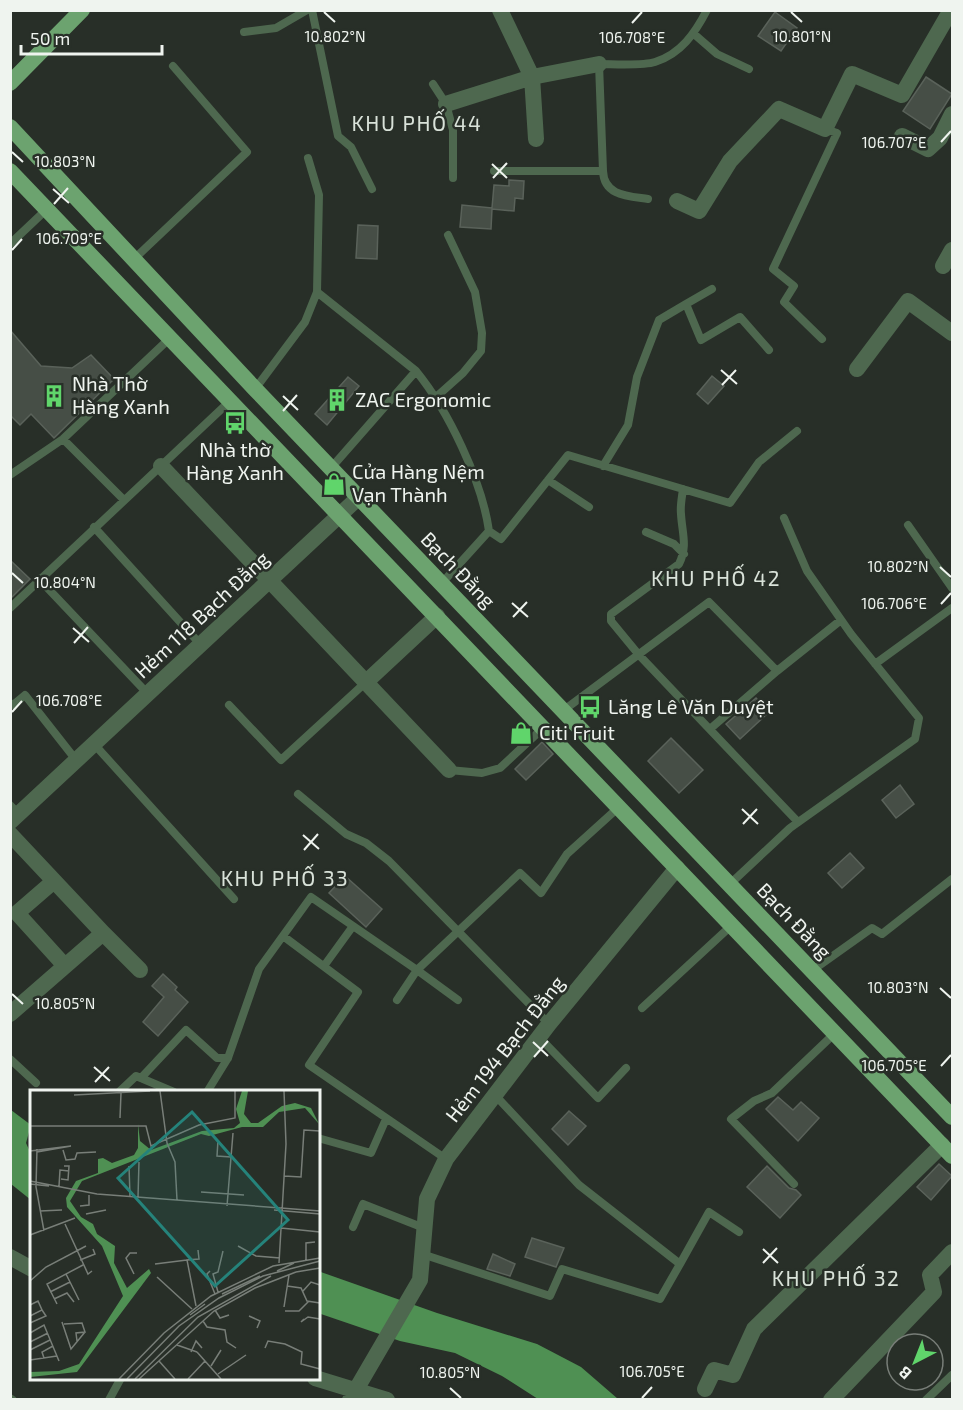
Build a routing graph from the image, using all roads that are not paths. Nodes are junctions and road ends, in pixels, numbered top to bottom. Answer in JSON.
{"nodes":[{"id":1,"x":82,"y":10,"type":"edge"},
{"id":2,"x":307,"y":10,"type":"edge"},
{"id":3,"x":312,"y":10,"type":"edge"},
{"id":4,"x":500,"y":10,"type":"edge"},
{"id":5,"x":707,"y":10,"type":"edge"},
{"id":6,"x":951,"y":10,"type":"edge"},
{"id":7,"x":244,"y":32,"type":"dead end"},
{"id":8,"x":694,"y":34,"type":"junction"},
{"id":9,"x":599,"y":64,"type":"junction"},
{"id":10,"x":173,"y":66,"type":"dead end"},
{"id":11,"x":749,"y":69,"type":"dead end"},
{"id":12,"x":532,"y":78,"type":"junction"},
{"id":13,"x":10,"y":83,"type":"edge"},
{"id":14,"x":433,"y":84,"type":"dead end"},
{"id":15,"x":446,"y":104,"type":"junction"},
{"id":16,"x":952,"y":114,"type":"edge"},
{"id":17,"x":10,"y":127,"type":"edge"},
{"id":18,"x":825,"y":129,"type":"junction"},
{"id":19,"x":902,"y":136,"type":"dead end"},
{"id":20,"x":536,"y":139,"type":"dead end"},
{"id":21,"x":308,"y":158,"type":"dead end"},
{"id":22,"x":10,"y":171,"type":"edge"},
{"id":23,"x":494,"y":171,"type":"dead end"},
{"id":24,"x":603,"y":171,"type":"junction"},
{"id":25,"x":453,"y":178,"type":"dead end"},
{"id":26,"x":372,"y":189,"type":"dead end"},
{"id":27,"x":648,"y":199,"type":"dead end"},
{"id":28,"x":677,"y":201,"type":"dead end"},
{"id":29,"x":47,"y":209,"type":"junction"},
{"id":30,"x":448,"y":235,"type":"dead end"},
{"id":31,"x":10,"y":244,"type":"edge"},
{"id":32,"x":952,"y":250,"type":"edge"},
{"id":33,"x":134,"y":259,"type":"junction"},
{"id":34,"x":943,"y":266,"type":"dead end"},
{"id":35,"x":712,"y":289,"type":"dead end"},
{"id":36,"x":317,"y":292,"type":"junction"},
{"id":37,"x":686,"y":304,"type":"junction"},
{"id":38,"x":189,"y":320,"type":"junction"},
{"id":39,"x":952,"y":333,"type":"edge"},
{"id":40,"x":170,"y":338,"type":"junction"},
{"id":41,"x":822,"y":339,"type":"dead end"},
{"id":42,"x":769,"y":350,"type":"dead end"},
{"id":43,"x":857,"y":369,"type":"dead end"},
{"id":44,"x":416,"y":371,"type":"junction"},
{"id":45,"x":255,"y":389,"type":"junction"},
{"id":46,"x":435,"y":398,"type":"junction"},
{"id":47,"x":230,"y":401,"type":"junction"},
{"id":48,"x":797,"y":431,"type":"dead end"},
{"id":49,"x":63,"y":439,"type":"junction"},
{"id":50,"x":161,"y":466,"type":"junction"},
{"id":51,"x":603,"y":466,"type":"junction"},
{"id":52,"x":331,"y":468,"type":"junction"},
{"id":53,"x":10,"y":475,"type":"edge"},
{"id":54,"x":548,"y":480,"type":"junction"},
{"id":55,"x":683,"y":489,"type":"junction"},
{"id":56,"x":359,"y":497,"type":"junction"},
{"id":57,"x":124,"y":500,"type":"junction"},
{"id":58,"x":589,"y":507,"type":"dead end"},
{"id":59,"x":340,"y":516,"type":"junction"},
{"id":60,"x":784,"y":518,"type":"dead end"},
{"id":61,"x":908,"y":525,"type":"dead end"},
{"id":62,"x":94,"y":527,"type":"junction"},
{"id":63,"x":489,"y":531,"type":"junction"},
{"id":64,"x":646,"y":532,"type":"dead end"},
{"id":65,"x":684,"y":554,"type":"junction"},
{"id":66,"x":39,"y":579,"type":"junction"},
{"id":67,"x":270,"y":581,"type":"junction"},
{"id":68,"x":442,"y":583,"type":"junction"},
{"id":69,"x":952,"y":588,"type":"edge"},
{"id":70,"x":10,"y":608,"type":"edge"},
{"id":71,"x":952,"y":608,"type":"edge"},
{"id":72,"x":436,"y":616,"type":"junction"},
{"id":73,"x":841,"y":620,"type":"junction"},
{"id":74,"x":201,"y":645,"type":"junction"},
{"id":75,"x":639,"y":655,"type":"junction"},
{"id":76,"x":875,"y":664,"type":"junction"},
{"id":77,"x":777,"y":671,"type":"junction"},
{"id":78,"x":365,"y":683,"type":"junction"},
{"id":79,"x":148,"y":694,"type":"junction"},
{"id":80,"x":10,"y":703,"type":"edge"},
{"id":81,"x":229,"y":705,"type":"dead end"},
{"id":82,"x":564,"y":710,"type":"junction"},
{"id":83,"x":542,"y":729,"type":"junction"},
{"id":84,"x":710,"y":729,"type":"junction"},
{"id":85,"x":94,"y":744,"type":"junction"},
{"id":86,"x":76,"y":760,"type":"junction"},
{"id":87,"x":449,"y":770,"type":"joint"},
{"id":88,"x":298,"y":794,"type":"dead end"},
{"id":89,"x":619,"y":807,"type":"junction"},
{"id":90,"x":13,"y":814,"type":"edge"},
{"id":91,"x":798,"y":822,"type":"junction"},
{"id":92,"x":10,"y":834,"type":"edge"},
{"id":93,"x":697,"y":849,"type":"junction"},
{"id":94,"x":677,"y":868,"type":"junction"},
{"id":95,"x":952,"y":879,"type":"edge"},
{"id":96,"x":54,"y":881,"type":"junction"},
{"id":97,"x":730,"y":884,"type":"junction"},
{"id":98,"x":234,"y":899,"type":"dead end"},
{"id":99,"x":732,"y":925,"type":"junction"},
{"id":100,"x":353,"y":926,"type":"junction"},
{"id":101,"x":459,"y":931,"type":"junction"},
{"id":102,"x":103,"y":933,"type":"junction"},
{"id":103,"x":283,"y":936,"type":"junction"},
{"id":104,"x":65,"y":966,"type":"junction"},
{"id":105,"x":324,"y":966,"type":"junction"},
{"id":106,"x":140,"y":970,"type":"dead end"},
{"id":107,"x":417,"y":970,"type":"junction"},
{"id":108,"x":813,"y":970,"type":"junction"},
{"id":109,"x":397,"y":1000,"type":"dead end"},
{"id":110,"x":458,"y":1000,"type":"dead end"},
{"id":111,"x":642,"y":1008,"type":"dead end"},
{"id":112,"x":10,"y":1014,"type":"edge"},
{"id":113,"x":544,"y":1030,"type":"junction"},
{"id":114,"x":835,"y":1034,"type":"junction"},
{"id":115,"x":228,"y":1058,"type":"junction"},
{"id":116,"x":10,"y":1059,"type":"edge"},
{"id":117,"x":626,"y":1068,"type":"dead end"},
{"id":118,"x":141,"y":1078,"type":"junction"},
{"id":119,"x":36,"y":1083,"type":"dead end"},
{"id":120,"x":121,"y":1090,"type":"edge"},
{"id":121,"x":169,"y":1090,"type":"edge"},
{"id":122,"x":208,"y":1090,"type":"edge"},
{"id":123,"x":495,"y":1095,"type":"junction"},
{"id":124,"x":948,"y":1109,"type":"edge"},
{"id":125,"x":386,"y":1119,"type":"junction"},
{"id":126,"x":320,"y":1139,"type":"edge"},
{"id":127,"x":949,"y":1146,"type":"edge"},
{"id":128,"x":446,"y":1159,"type":"junction"},
{"id":129,"x":794,"y":1184,"type":"dead end"},
{"id":130,"x":353,"y":1227,"type":"dead end"},
{"id":131,"x":424,"y":1228,"type":"junction"},
{"id":132,"x":740,"y":1232,"type":"dead end"},
{"id":133,"x":952,"y":1252,"type":"edge"},
{"id":134,"x":422,"y":1254,"type":"junction"},
{"id":135,"x":10,"y":1257,"type":"edge"},
{"id":136,"x":680,"y":1264,"type":"junction"},
{"id":137,"x":30,"y":1268,"type":"edge"},
{"id":138,"x":952,"y":1375,"type":"edge"},
{"id":139,"x":120,"y":1380,"type":"edge"},
{"id":140,"x":319,"y":1380,"type":"edge"},
{"id":141,"x":705,"y":1389,"type":"dead end"},
{"id":142,"x":353,"y":1395,"type":"edge"},
{"id":143,"x":109,"y":1400,"type":"edge"},
{"id":144,"x":387,"y":1400,"type":"edge"},
{"id":145,"x":831,"y":1400,"type":"edge"},
{"id":146,"x":926,"y":1400,"type":"edge"}],
"edges":[{"from":1,"to":13,"type":"main road"},
{"from":2,"to":7,"type":"lane"},
{"from":3,"to":26,"type":"lane"},
{"from":4,"to":12,"type":"street"},
{"from":5,"to":8,"type":"lane"},
{"from":6,"to":18,"type":"street"},
{"from":8,"to":9,"type":"lane"},
{"from":8,"to":11,"type":"lane"},
{"from":9,"to":12,"type":"street"},
{"from":9,"to":24,"type":"lane"},
{"from":10,"to":33,"type":"lane"},
{"from":12,"to":15,"type":"street"},
{"from":12,"to":20,"type":"street"},
{"from":14,"to":15,"type":"lane"},
{"from":15,"to":25,"type":"lane"},
{"from":16,"to":19,"type":"street"},
{"from":17,"to":33,"type":"main road","name":"Bạch Đằng"},
{"from":18,"to":28,"type":"street"},
{"from":18,"to":41,"type":"lane"},
{"from":21,"to":36,"type":"lane"},
{"from":22,"to":29,"type":"main road"},
{"from":23,"to":24,"type":"lane"},
{"from":24,"to":27,"type":"lane"},
{"from":29,"to":31,"type":"lane"},
{"from":29,"to":40,"type":"main road"},
{"from":30,"to":46,"type":"lane"},
{"from":32,"to":34,"type":"street"},
{"from":33,"to":38,"type":"main road","name":"Bạch Đằng"},
{"from":35,"to":37,"type":"lane"},
{"from":36,"to":44,"type":"lane"},
{"from":36,"to":45,"type":"lane"},
{"from":37,"to":42,"type":"lane"},
{"from":37,"to":51,"type":"lane"},
{"from":38,"to":40,"type":"main road"},
{"from":38,"to":45,"type":"main road","name":"Bạch Đằng"},
{"from":39,"to":43,"type":"street"},
{"from":40,"to":47,"type":"main road"},
{"from":40,"to":49,"type":"lane"},
{"from":44,"to":46,"type":"lane"},
{"from":44,"to":52,"type":"lane"},
{"from":45,"to":52,"type":"main road","name":"Bạch Đằng"},
{"from":46,"to":63,"type":"lane"},
{"from":47,"to":50,"type":"lane"},
{"from":47,"to":59,"type":"main road"},
{"from":48,"to":55,"type":"lane"},
{"from":49,"to":53,"type":"lane"},
{"from":49,"to":57,"type":"lane"},
{"from":50,"to":57,"type":"lane"},
{"from":50,"to":67,"type":"street"},
{"from":51,"to":54,"type":"lane"},
{"from":51,"to":55,"type":"lane"},
{"from":52,"to":56,"type":"main road","name":"Bạch Đằng"},
{"from":54,"to":58,"type":"lane"},
{"from":54,"to":63,"type":"lane"},
{"from":55,"to":65,"type":"lane"},
{"from":56,"to":59,"type":"street","name":"Hẻm 118 Bạch Đằng"},
{"from":56,"to":68,"type":"main road","name":"Bạch Đằng"},
{"from":57,"to":62,"type":"lane"},
{"from":59,"to":67,"type":"street","name":"Hẻm 118 Bạch Đằng"},
{"from":59,"to":72,"type":"main road"},
{"from":60,"to":73,"type":"lane"},
{"from":61,"to":69,"type":"lane"},
{"from":62,"to":66,"type":"lane"},
{"from":62,"to":74,"type":"lane"},
{"from":63,"to":68,"type":"lane"},
{"from":64,"to":65,"type":"lane"},
{"from":65,"to":75,"type":"lane"},
{"from":66,"to":70,"type":"lane"},
{"from":66,"to":79,"type":"lane"},
{"from":67,"to":74,"type":"street","name":"Hẻm 118 Bạch Đằng"},
{"from":67,"to":78,"type":"street"},
{"from":68,"to":82,"type":"main road","name":"Bạch Đằng"},
{"from":71,"to":76,"type":"lane"},
{"from":72,"to":78,"type":"street"},
{"from":72,"to":83,"type":"main road"},
{"from":73,"to":76,"type":"lane"},
{"from":73,"to":77,"type":"lane"},
{"from":74,"to":79,"type":"street","name":"Hẻm 118 Bạch Đằng"},
{"from":75,"to":77,"type":"lane"},
{"from":75,"to":82,"type":"lane"},
{"from":75,"to":84,"type":"lane"},
{"from":76,"to":91,"type":"lane"},
{"from":77,"to":84,"type":"lane"},
{"from":78,"to":81,"type":"lane"},
{"from":78,"to":87,"type":"street"},
{"from":79,"to":85,"type":"street","name":"Hẻm 118 Bạch Đằng"},
{"from":80,"to":86,"type":"lane"},
{"from":82,"to":93,"type":"main road","name":"Bạch Đằng"},
{"from":83,"to":87,"type":"lane"},
{"from":83,"to":89,"type":"main road"},
{"from":84,"to":91,"type":"lane"},
{"from":85,"to":86,"type":"street","name":"Hẻm 118 Bạch Đằng"},
{"from":85,"to":98,"type":"lane"},
{"from":86,"to":90,"type":"street","name":"Hẻm 118 Bạch Đằng"},
{"from":88,"to":101,"type":"lane"},
{"from":89,"to":94,"type":"main road"},
{"from":89,"to":101,"type":"lane"},
{"from":91,"to":97,"type":"lane"},
{"from":92,"to":96,"type":"street"},
{"from":93,"to":94,"type":"main road"},
{"from":93,"to":97,"type":"main road","name":"Bạch Đằng"},
{"from":94,"to":99,"type":"main road"},
{"from":94,"to":113,"type":"street","name":"Hẻm 194 Bạch Đằng"},
{"from":95,"to":108,"type":"lane"},
{"from":96,"to":102,"type":"street"},
{"from":96,"to":104,"type":"street"},
{"from":97,"to":108,"type":"main road","name":"Bạch Đằng"},
{"from":99,"to":111,"type":"lane"},
{"from":99,"to":114,"type":"main road"},
{"from":100,"to":103,"type":"lane"},
{"from":100,"to":105,"type":"lane"},
{"from":100,"to":107,"type":"lane"},
{"from":101,"to":107,"type":"lane"},
{"from":101,"to":113,"type":"lane"},
{"from":102,"to":104,"type":"street"},
{"from":102,"to":106,"type":"street"},
{"from":103,"to":105,"type":"lane"},
{"from":103,"to":115,"type":"lane"},
{"from":104,"to":112,"type":"street"},
{"from":105,"to":125,"type":"lane"},
{"from":107,"to":109,"type":"lane"},
{"from":107,"to":110,"type":"lane"},
{"from":108,"to":124,"type":"main road","name":"Bạch Đằng"},
{"from":113,"to":117,"type":"lane"},
{"from":113,"to":123,"type":"street","name":"Hẻm 194 Bạch Đằng"},
{"from":114,"to":127,"type":"main road"},
{"from":114,"to":129,"type":"lane"},
{"from":115,"to":118,"type":"lane"},
{"from":115,"to":122,"type":"lane"},
{"from":116,"to":119,"type":"lane"},
{"from":118,"to":120,"type":"lane"},
{"from":118,"to":121,"type":"lane"},
{"from":123,"to":128,"type":"street","name":"Hẻm 194 Bạch Đằng"},
{"from":123,"to":136,"type":"lane"},
{"from":125,"to":126,"type":"lane"},
{"from":125,"to":128,"type":"lane"},
{"from":127,"to":141,"type":"street"},
{"from":128,"to":131,"type":"street","name":"Hẻm 194 Bạch Đằng"},
{"from":130,"to":131,"type":"lane"},
{"from":131,"to":134,"type":"street","name":"Hẻm 194 Bạch Đằng"},
{"from":132,"to":136,"type":"lane"},
{"from":133,"to":145,"type":"street"},
{"from":134,"to":136,"type":"lane"},
{"from":134,"to":142,"type":"street","name":"Hẻm 194 Bạch Đằng"},
{"from":135,"to":137,"type":"street"},
{"from":138,"to":146,"type":"lane"},
{"from":139,"to":143,"type":"lane"},
{"from":140,"to":142,"type":"street"},
{"from":142,"to":144,"type":"street"}]}
